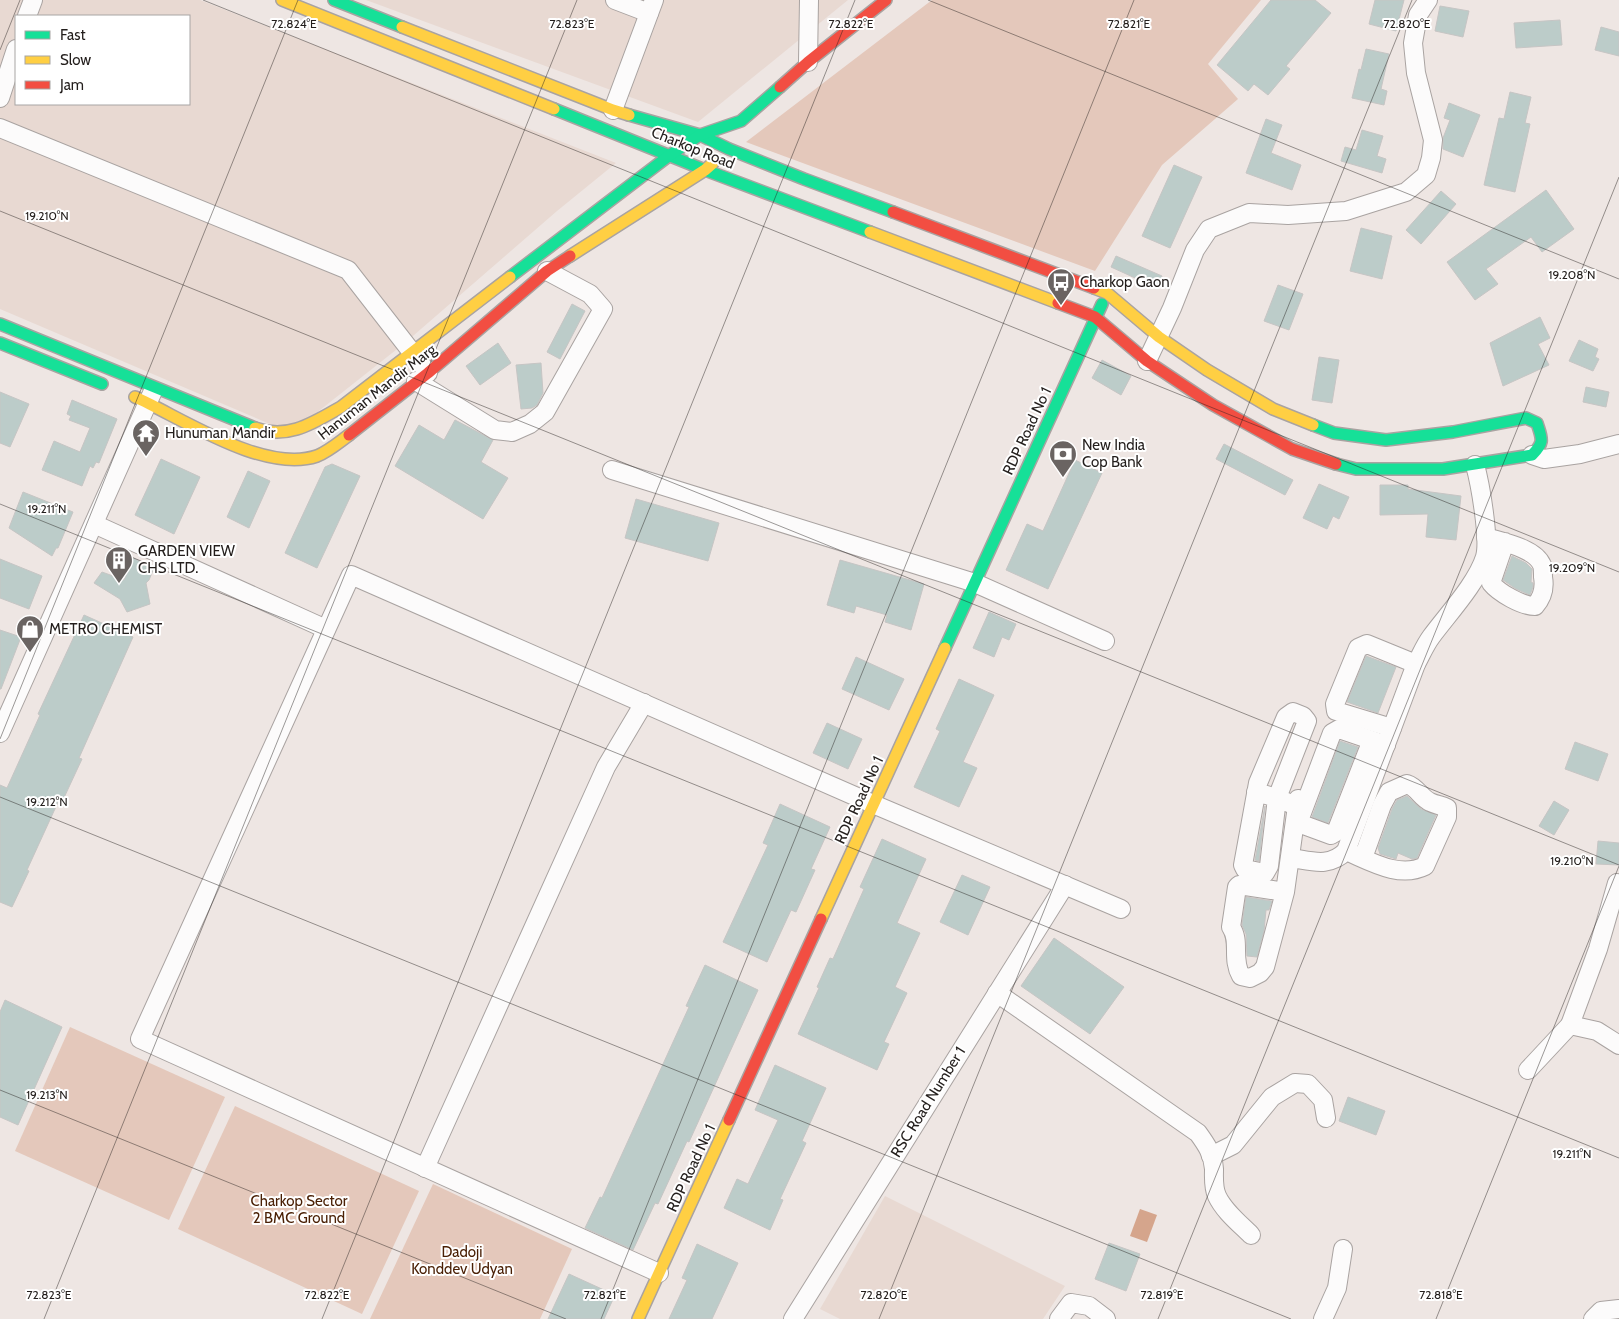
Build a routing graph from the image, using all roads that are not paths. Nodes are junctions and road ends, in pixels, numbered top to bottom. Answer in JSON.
{"nodes":[{"id":1,"x":33,"y":0,"type":"edge"},
{"id":2,"x":282,"y":0,"type":"edge"},
{"id":3,"x":334,"y":0,"type":"edge"},
{"id":4,"x":615,"y":0,"type":"edge"},
{"id":5,"x":809,"y":0,"type":"edge"},
{"id":6,"x":886,"y":0,"type":"edge"},
{"id":7,"x":1428,"y":0,"type":"edge"},
{"id":8,"x":651,"y":7,"type":"edge"},
{"id":9,"x":27,"y":15,"type":"edge"},
{"id":10,"x":15,"y":52,"type":"edge"},
{"id":11,"x":808,"y":62,"type":"junction"},
{"id":12,"x":0,"y":98,"type":"edge"},
{"id":13,"x":613,"y":110,"type":"junction"},
{"id":14,"x":741,"y":121,"type":"junction"},
{"id":15,"x":0,"y":128,"type":"edge"},
{"id":16,"x":700,"y":135,"type":"junction"},
{"id":17,"x":729,"y":149,"type":"junction"},
{"id":18,"x":670,"y":155,"type":"junction"},
{"id":19,"x":705,"y":170,"type":"junction"},
{"id":20,"x":547,"y":271,"type":"junction"},
{"id":21,"x":1107,"y":293,"type":"junction"},
{"id":22,"x":1095,"y":317,"type":"junction"},
{"id":23,"x":0,"y":324,"type":"edge"},
{"id":24,"x":1159,"y":337,"type":"junction"},
{"id":25,"x":0,"y":343,"type":"edge"},
{"id":26,"x":412,"y":352,"type":"junction"},
{"id":27,"x":1146,"y":361,"type":"junction"},
{"id":28,"x":422,"y":377,"type":"junction"},
{"id":29,"x":152,"y":395,"type":"junction"},
{"id":30,"x":1619,"y":444,"type":"edge"},
{"id":31,"x":1532,"y":455,"type":"junction"},
{"id":32,"x":1475,"y":465,"type":"junction"},
{"id":33,"x":612,"y":470,"type":"dead end"},
{"id":34,"x":94,"y":524,"type":"junction"},
{"id":35,"x":1486,"y":537,"type":"junction"},
{"id":36,"x":1505,"y":542,"type":"dead end"},
{"id":37,"x":975,"y":583,"type":"junction"},
{"id":38,"x":326,"y":629,"type":"junction"},
{"id":39,"x":1105,"y":641,"type":"dead end"},
{"id":40,"x":1416,"y":664,"type":"junction"},
{"id":41,"x":644,"y":703,"type":"junction"},
{"id":42,"x":1392,"y":728,"type":"junction"},
{"id":43,"x":0,"y":733,"type":"edge"},
{"id":44,"x":1379,"y":743,"type":"junction"},
{"id":45,"x":1256,"y":792,"type":"junction"},
{"id":46,"x":1277,"y":798,"type":"junction"},
{"id":47,"x":873,"y":804,"type":"junction"},
{"id":48,"x":1346,"y":852,"type":"junction"},
{"id":49,"x":1291,"y":858,"type":"junction"},
{"id":50,"x":1363,"y":858,"type":"junction"},
{"id":51,"x":1617,"y":883,"type":"dead end"},
{"id":52,"x":1064,"y":885,"type":"junction"},
{"id":53,"x":1285,"y":892,"type":"junction"},
{"id":54,"x":1121,"y":909,"type":"dead end"},
{"id":55,"x":997,"y":993,"type":"junction"},
{"id":56,"x":1570,"y":1024,"type":"junction"},
{"id":57,"x":1619,"y":1045,"type":"edge"},
{"id":58,"x":1528,"y":1070,"type":"dead end"},
{"id":59,"x":1326,"y":1118,"type":"dead end"},
{"id":60,"x":1211,"y":1156,"type":"junction"},
{"id":61,"x":425,"y":1168,"type":"junction"},
{"id":62,"x":1250,"y":1235,"type":"dead end"},
{"id":63,"x":1343,"y":1249,"type":"dead end"},
{"id":64,"x":659,"y":1273,"type":"junction"},
{"id":65,"x":1619,"y":1309,"type":"edge"},
{"id":66,"x":638,"y":1319,"type":"edge"},
{"id":67,"x":793,"y":1319,"type":"edge"},
{"id":68,"x":1059,"y":1319,"type":"edge"},
{"id":69,"x":1106,"y":1319,"type":"edge"},
{"id":70,"x":1324,"y":1319,"type":"edge"},
{"id":71,"x":1593,"y":1319,"type":"edge"}],
"edges":[{"from":1,"to":9,"type":"street"},
{"from":2,"to":18,"type":"street","name":"Charkop Road"},
{"from":3,"to":13,"type":"street","name":"Charkop Road"},
{"from":4,"to":8,"type":"street"},
{"from":5,"to":11,"type":"street"},
{"from":6,"to":11,"type":"street"},
{"from":7,"to":24,"type":"street"},
{"from":8,"to":13,"type":"street"},
{"from":10,"to":12,"type":"street"},
{"from":11,"to":14,"type":"street"},
{"from":13,"to":16,"type":"street","name":"Charkop Road"},
{"from":14,"to":16,"type":"street"},
{"from":14,"to":17,"type":"street"},
{"from":15,"to":26,"type":"street"},
{"from":16,"to":17,"type":"street","name":"Charkop Road"},
{"from":16,"to":18,"type":"street"},
{"from":17,"to":19,"type":"street","name":"Hanuman Mandir Marg"},
{"from":17,"to":21,"type":"street","name":"Charkop Road"},
{"from":18,"to":19,"type":"street","name":"Charkop Road"},
{"from":18,"to":26,"type":"street"},
{"from":19,"to":20,"type":"street","name":"Hanuman Mandir Marg"},
{"from":19,"to":22,"type":"street","name":"Charkop Road"},
{"from":20,"to":28,"type":"street","name":"Hanuman Mandir Marg"},
{"from":20,"to":28,"type":"street"},
{"from":21,"to":22,"type":"street","name":"RDP Road No 1"},
{"from":21,"to":24,"type":"street","name":"Charkop Road"},
{"from":22,"to":27,"type":"street"},
{"from":22,"to":37,"type":"street","name":"RDP Road No 1"},
{"from":23,"to":29,"type":"street"},
{"from":24,"to":27,"type":"street"},
{"from":24,"to":31,"type":"street","name":"Charkop Road"},
{"from":25,"to":29,"type":"street","name":"Hanuman Mandir Marg"},
{"from":26,"to":28,"type":"street"},
{"from":26,"to":29,"type":"street"},
{"from":27,"to":32,"type":"street"},
{"from":28,"to":29,"type":"street","name":"Hanuman Mandir Marg"},
{"from":29,"to":34,"type":"street"},
{"from":30,"to":31,"type":"street"},
{"from":31,"to":32,"type":"street"},
{"from":32,"to":35,"type":"street"},
{"from":33,"to":37,"type":"street"},
{"from":34,"to":38,"type":"street"},
{"from":34,"to":43,"type":"street"},
{"from":35,"to":36,"type":"street"},
{"from":35,"to":40,"type":"street"},
{"from":37,"to":39,"type":"street"},
{"from":37,"to":47,"type":"street","name":"RDP Road No 1"},
{"from":38,"to":41,"type":"street"},
{"from":38,"to":61,"type":"street"},
{"from":40,"to":42,"type":"street"},
{"from":40,"to":42,"type":"street"},
{"from":41,"to":47,"type":"street"},
{"from":41,"to":61,"type":"street"},
{"from":42,"to":44,"type":"street"},
{"from":44,"to":44,"type":"street"},
{"from":44,"to":48,"type":"street"},
{"from":45,"to":46,"type":"street"},
{"from":45,"to":46,"type":"street"},
{"from":45,"to":46,"type":"street"},
{"from":46,"to":49,"type":"street"},
{"from":47,"to":52,"type":"street"},
{"from":47,"to":64,"type":"street","name":"RDP Road No 1"},
{"from":48,"to":49,"type":"street"},
{"from":48,"to":50,"type":"street"},
{"from":49,"to":53,"type":"street"},
{"from":50,"to":50,"type":"street"},
{"from":51,"to":56,"type":"street"},
{"from":52,"to":54,"type":"street"},
{"from":52,"to":55,"type":"street","name":"RSC Road Number 1"},
{"from":53,"to":53,"type":"street"},
{"from":55,"to":60,"type":"street"},
{"from":55,"to":67,"type":"street","name":"RSC Road Number 1"},
{"from":56,"to":57,"type":"street"},
{"from":56,"to":58,"type":"street"},
{"from":59,"to":60,"type":"street"},
{"from":60,"to":62,"type":"street"},
{"from":61,"to":64,"type":"street"},
{"from":63,"to":70,"type":"street"},
{"from":64,"to":66,"type":"street","name":"RDP Road No 1"},
{"from":65,"to":71,"type":"street"},
{"from":68,"to":69,"type":"street"}]}
